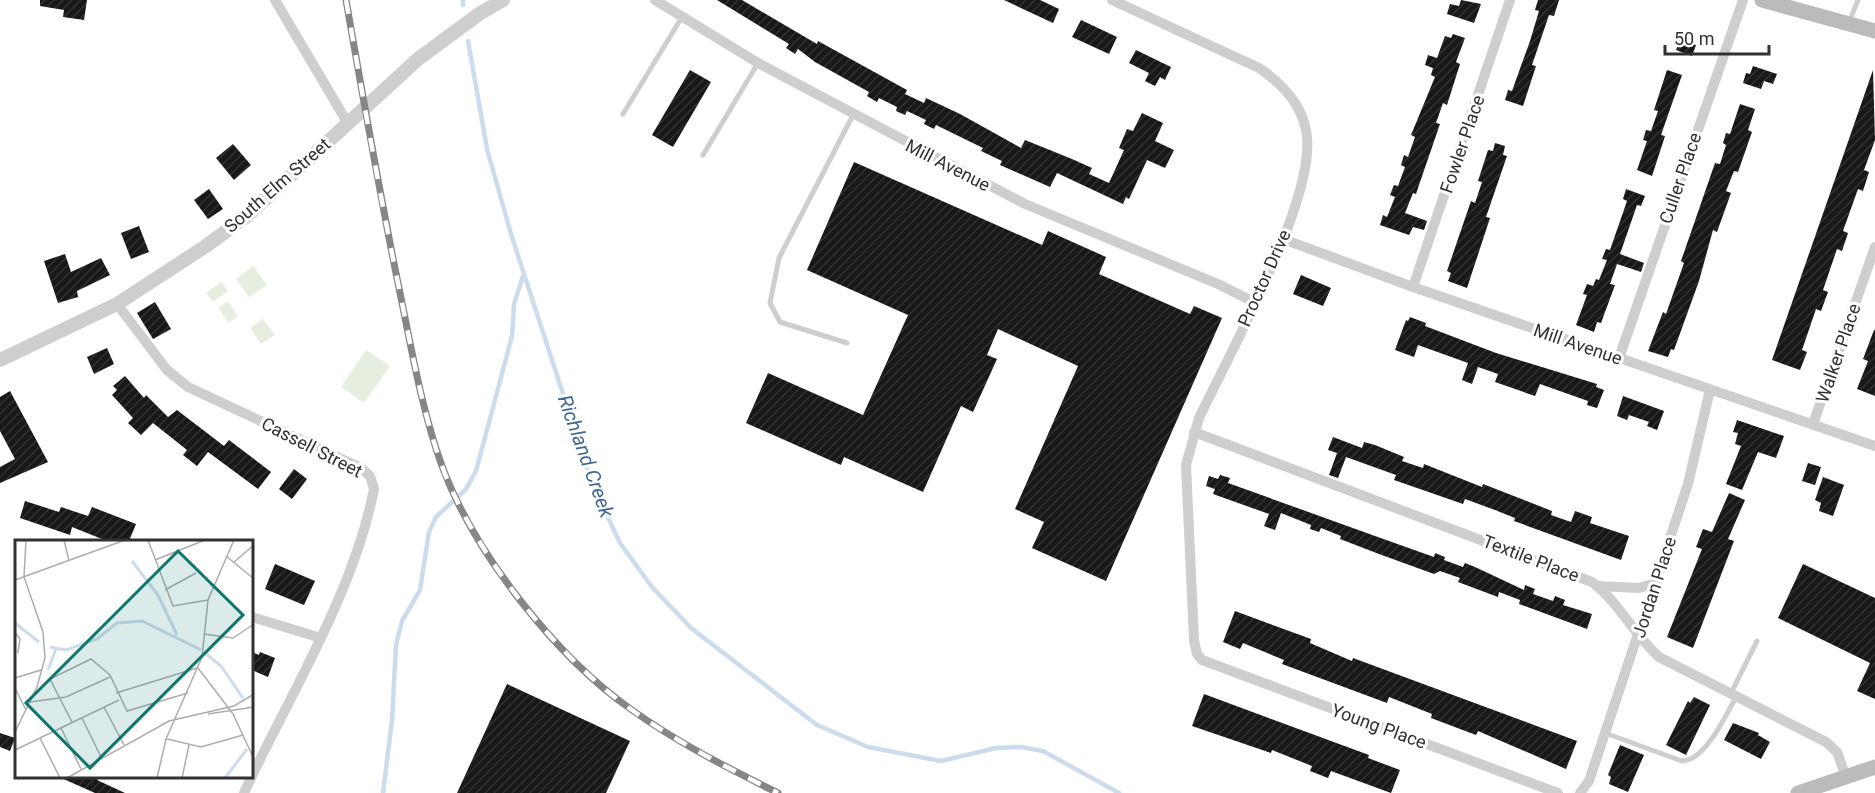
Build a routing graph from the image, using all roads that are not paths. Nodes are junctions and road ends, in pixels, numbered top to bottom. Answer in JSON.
{"nodes":[{"id":1,"x":275,"y":0,"type":"edge"},
{"id":2,"x":503,"y":0,"type":"edge"},
{"id":3,"x":655,"y":0,"type":"edge"},
{"id":4,"x":1112,"y":0,"type":"edge"},
{"id":5,"x":1510,"y":0,"type":"edge"},
{"id":6,"x":1743,"y":0,"type":"edge"},
{"id":7,"x":1762,"y":0,"type":"edge"},
{"id":8,"x":1858,"y":0,"type":"edge"},
{"id":9,"x":682,"y":17,"type":"junction"},
{"id":10,"x":1848,"y":24,"type":"junction"},
{"id":11,"x":1875,"y":31,"type":"edge"},
{"id":12,"x":758,"y":63,"type":"junction"},
{"id":13,"x":623,"y":114,"type":"dead end"},
{"id":14,"x":853,"y":115,"type":"junction"},
{"id":15,"x":347,"y":122,"type":"junction"},
{"id":16,"x":703,"y":155,"type":"dead end"},
{"id":17,"x":1283,"y":239,"type":"junction"},
{"id":18,"x":1875,"y":247,"type":"edge"},
{"id":19,"x":1413,"y":288,"type":"junction"},
{"id":20,"x":1254,"y":302,"type":"junction"},
{"id":21,"x":117,"y":304,"type":"junction"},
{"id":22,"x":847,"y":343,"type":"dead end"},
{"id":23,"x":1619,"y":357,"type":"junction"},
{"id":24,"x":0,"y":360,"type":"edge"},
{"id":25,"x":1710,"y":390,"type":"junction"},
{"id":26,"x":1813,"y":424,"type":"junction"},
{"id":27,"x":1194,"y":432,"type":"junction"},
{"id":28,"x":1875,"y":446,"type":"edge"},
{"id":29,"x":1656,"y":583,"type":"junction"},
{"id":30,"x":1597,"y":586,"type":"junction"},
{"id":31,"x":254,"y":618,"type":"edge"},
{"id":32,"x":1639,"y":635,"type":"junction"},
{"id":33,"x":321,"y":638,"type":"junction"},
{"id":34,"x":1757,"y":641,"type":"dead end"},
{"id":35,"x":1200,"y":658,"type":"joint"},
{"id":36,"x":1734,"y":695,"type":"junction"},
{"id":37,"x":1605,"y":733,"type":"junction"},
{"id":38,"x":1875,"y":767,"type":"edge"},
{"id":39,"x":254,"y":772,"type":"edge"},
{"id":40,"x":1846,"y":777,"type":"junction"},
{"id":41,"x":251,"y":778,"type":"edge"},
{"id":42,"x":244,"y":793,"type":"edge"},
{"id":43,"x":1558,"y":793,"type":"edge"},
{"id":44,"x":1580,"y":793,"type":"edge"},
{"id":45,"x":1798,"y":793,"type":"edge"}],
"edges":[{"from":1,"to":15,"type":"street"},
{"from":2,"to":15,"type":"street","name":"South Elm Street"},
{"from":3,"to":9,"type":"street","name":"Mill Avenue"},
{"from":4,"to":17,"type":"street","name":"Proctor Drive"},
{"from":5,"to":19,"type":"street","name":"Fowler Place"},
{"from":6,"to":23,"type":"street","name":"Culler Place"},
{"from":7,"to":10,"type":"main road"},
{"from":8,"to":10,"type":"lane"},
{"from":9,"to":12,"type":"street","name":"Mill Avenue"},
{"from":9,"to":13,"type":"lane"},
{"from":10,"to":11,"type":"main road"},
{"from":12,"to":14,"type":"street","name":"Mill Avenue"},
{"from":12,"to":16,"type":"lane"},
{"from":14,"to":20,"type":"street","name":"Mill Avenue"},
{"from":14,"to":22,"type":"lane"},
{"from":15,"to":21,"type":"street","name":"South Elm Street"},
{"from":17,"to":19,"type":"street","name":"Mill Avenue"},
{"from":17,"to":20,"type":"street","name":"Proctor Drive"},
{"from":18,"to":26,"type":"street","name":"Walker Place"},
{"from":19,"to":23,"type":"street","name":"Mill Avenue"},
{"from":20,"to":27,"type":"street","name":"Proctor Drive"},
{"from":21,"to":24,"type":"street","name":"South Elm Street"},
{"from":21,"to":33,"type":"street","name":"Cassell Street"},
{"from":23,"to":25,"type":"street","name":"Mill Avenue"},
{"from":25,"to":26,"type":"street","name":"Mill Avenue"},
{"from":25,"to":29,"type":"street","name":"Jordan Place"},
{"from":26,"to":28,"type":"street","name":"Mill Avenue"},
{"from":27,"to":30,"type":"street","name":"Textile Place"},
{"from":27,"to":35,"type":"street","name":"Proctor Drive"},
{"from":29,"to":30,"type":"street"},
{"from":29,"to":32,"type":"street","name":"Jordan Place"},
{"from":30,"to":32,"type":"street","name":"Textile Place"},
{"from":31,"to":33,"type":"street"},
{"from":32,"to":36,"type":"street","name":"Textile Place"},
{"from":32,"to":37,"type":"street","name":"Jordan Place"},
{"from":33,"to":39,"type":"street","name":"Cassell Street"},
{"from":34,"to":36,"type":"lane"},
{"from":35,"to":43,"type":"street","name":"Young Place"},
{"from":36,"to":37,"type":"lane"},
{"from":36,"to":40,"type":"street","name":"Textile Place"},
{"from":37,"to":44,"type":"street","name":"Jordan Place"},
{"from":38,"to":40,"type":"main road"},
{"from":40,"to":45,"type":"main road"},
{"from":41,"to":42,"type":"street","name":"Cassell Street"}]}
